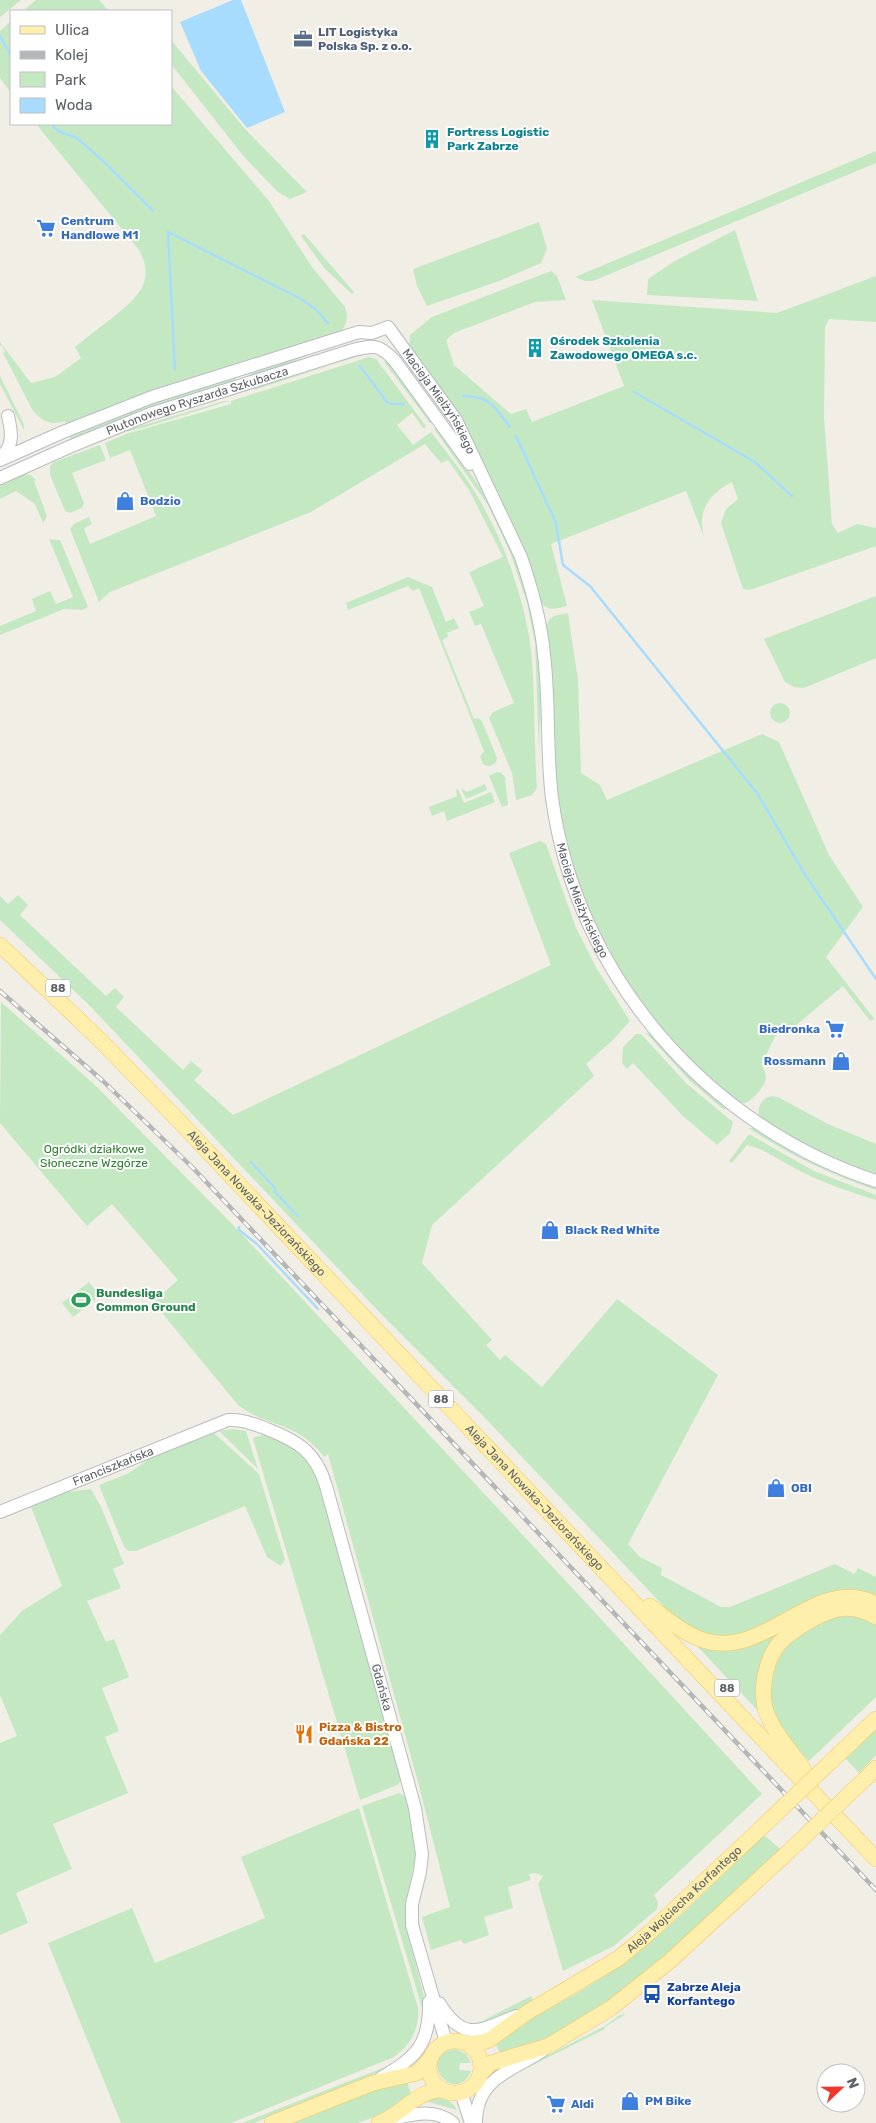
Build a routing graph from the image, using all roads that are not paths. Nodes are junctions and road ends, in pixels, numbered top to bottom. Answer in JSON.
{"nodes":[{"id":1,"x":372,"y":333,"type":"joint"},
{"id":2,"x":395,"y":361,"type":"joint"},
{"id":3,"x":8,"y":416,"type":"dead end"},
{"id":4,"x":30,"y":447,"type":"junction"},
{"id":5,"x":0,"y":459,"type":"edge"},
{"id":6,"x":0,"y":470,"type":"edge"},
{"id":7,"x":0,"y":478,"type":"edge"},
{"id":8,"x":491,"y":495,"type":"junction"},
{"id":9,"x":0,"y":933,"type":"edge"},
{"id":10,"x":0,"y":945,"type":"edge"},
{"id":11,"x":876,"y":1181,"type":"edge"},
{"id":12,"x":228,"y":1420,"type":"joint"},
{"id":13,"x":0,"y":1512,"type":"edge"},
{"id":14,"x":876,"y":1604,"type":"edge"},
{"id":15,"x":650,"y":1606,"type":"junction"},
{"id":16,"x":876,"y":1617,"type":"edge"},
{"id":17,"x":876,"y":1719,"type":"edge"},
{"id":18,"x":804,"y":1770,"type":"junction"},
{"id":19,"x":871,"y":1773,"type":"edge"},
{"id":20,"x":876,"y":1846,"type":"edge"},
{"id":21,"x":876,"y":1859,"type":"edge"},
{"id":22,"x":429,"y":1987,"type":"junction"},
{"id":23,"x":528,"y":2012,"type":"junction"},
{"id":24,"x":446,"y":2042,"type":"junction"},
{"id":25,"x":467,"y":2044,"type":"junction"},
{"id":26,"x":548,"y":2046,"type":"junction"},
{"id":27,"x":430,"y":2060,"type":"junction"},
{"id":28,"x":480,"y":2074,"type":"junction"},
{"id":29,"x":373,"y":2083,"type":"junction"},
{"id":30,"x":444,"y":2090,"type":"junction"},
{"id":31,"x":462,"y":2092,"type":"junction"},
{"id":32,"x":383,"y":2121,"type":"edge"},
{"id":33,"x":272,"y":2123,"type":"edge"},
{"id":34,"x":453,"y":2123,"type":"edge"},
{"id":35,"x":471,"y":2123,"type":"edge"},
{"id":36,"x":476,"y":2123,"type":"edge"}],
"edges":[{"from":1,"to":4,"type":"street","name":"Plutonowego Ryszarda Szkubacza"},
{"from":1,"to":8,"type":"street","name":"Macieja Mielżyńskiego"},
{"from":2,"to":7,"type":"street","name":"Plutonowego Ryszarda Szkubacza"},
{"from":2,"to":8,"type":"street","name":"Macieja Mielżyńskiego"},
{"from":3,"to":5,"type":"street"},
{"from":4,"to":5,"type":"street","name":"Plutonowego Ryszarda Szkubacza"},
{"from":4,"to":6,"type":"street"},
{"from":8,"to":11,"type":"street","name":"Macieja Mielżyńskiego"},
{"from":9,"to":15,"type":"main road","name":"Aleja Jana Nowaka-Jeziorańskiego","number":"88"},
{"from":10,"to":21,"type":"main road","name":"Aleja Jana Nowaka-Jeziorańskiego","number":"88"},
{"from":12,"to":13,"type":"street","name":"Franciszkańska"},
{"from":12,"to":22,"type":"street","name":"Gdańska"},
{"from":14,"to":15,"type":"main road"},
{"from":15,"to":18,"type":"main road","name":"Aleja Jana Nowaka-Jeziorańskiego","number":"88"},
{"from":16,"to":18,"type":"main road"},
{"from":17,"to":23,"type":"main road","name":"Aleja Wojciecha Korfantego","bridge":true},
{"from":18,"to":20,"type":"main road","name":"Aleja Jana Nowaka-Jeziorańskiego","number":"88"},
{"from":19,"to":26,"type":"main road","bridge":true},
{"from":22,"to":23,"type":"street"},
{"from":22,"to":24,"type":"street","name":"Gdańska"},
{"from":22,"to":29,"type":"street"},
{"from":23,"to":25,"type":"main road","name":"Aleja Wojciecha Korfantego"},
{"from":24,"to":25,"type":"main road"},
{"from":24,"to":27,"type":"main road"},
{"from":25,"to":28,"type":"main road"},
{"from":26,"to":28,"type":"main road"},
{"from":26,"to":36,"type":"street"},
{"from":27,"to":29,"type":"main road"},
{"from":27,"to":30,"type":"main road"},
{"from":28,"to":31,"type":"main road"},
{"from":29,"to":33,"type":"main road"},
{"from":30,"to":31,"type":"main road"},
{"from":30,"to":32,"type":"main road"},
{"from":31,"to":35,"type":"street"},
{"from":32,"to":34,"type":"street"}]}
